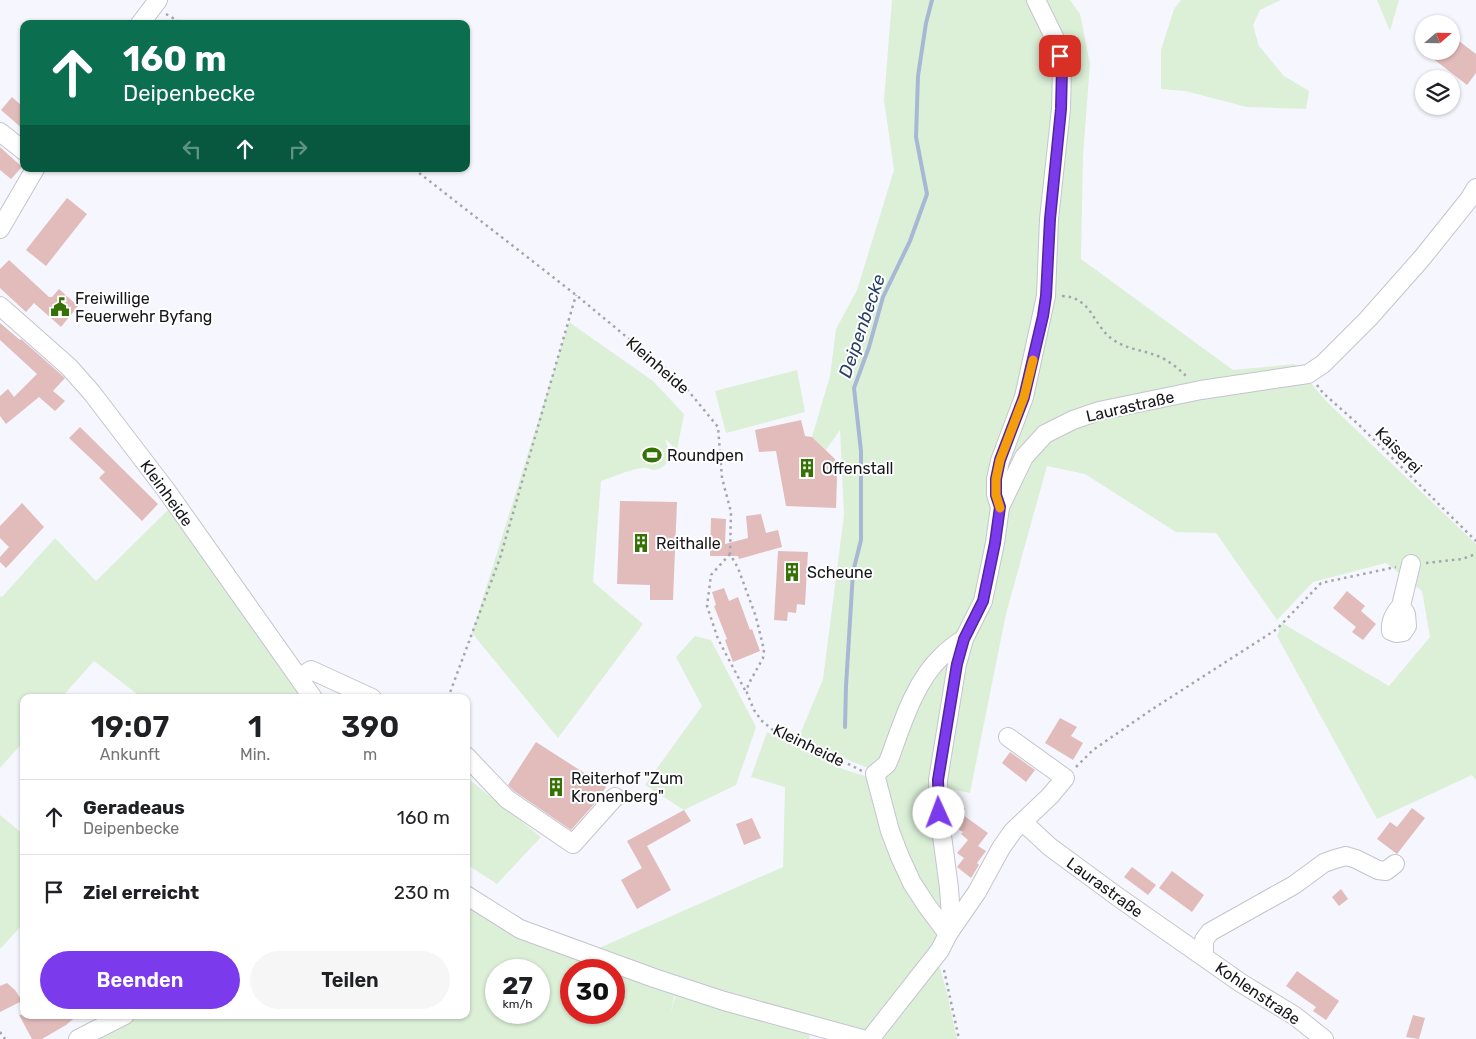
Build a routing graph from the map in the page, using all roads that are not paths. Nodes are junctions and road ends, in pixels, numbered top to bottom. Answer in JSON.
{"nodes":[{"id":1,"x":1036,"y":0,"type":"edge"},
{"id":2,"x":156,"y":3,"type":"edge"},
{"id":3,"x":143,"y":20,"type":"edge"},
{"id":4,"x":0,"y":132,"type":"edge"},
{"id":5,"x":20,"y":148,"type":"edge"},
{"id":6,"x":34,"y":172,"type":"edge"},
{"id":7,"x":1476,"y":188,"type":"edge"},
{"id":8,"x":0,"y":229,"type":"edge"},
{"id":9,"x":0,"y":306,"type":"edge"},
{"id":10,"x":1000,"y":507,"type":"junction"},
{"id":11,"x":1411,"y":564,"type":"dead end"},
{"id":12,"x":1401,"y":606,"type":"dead end"},
{"id":13,"x":964,"y":639,"type":"junction"},
{"id":14,"x":299,"y":678,"type":"junction"},
{"id":15,"x":310,"y":694,"type":"edge"},
{"id":16,"x":363,"y":694,"type":"edge"},
{"id":17,"x":1008,"y":737,"type":"dead end"},
{"id":18,"x":470,"y":760,"type":"edge"},
{"id":19,"x":615,"y":796,"type":"dead end"},
{"id":20,"x":1024,"y":823,"type":"junction"},
{"id":21,"x":1395,"y":864,"type":"dead end"},
{"id":22,"x":470,"y":898,"type":"edge"},
{"id":23,"x":948,"y":934,"type":"junction"},
{"id":24,"x":1197,"y":952,"type":"junction"},
{"id":25,"x":117,"y":1019,"type":"edge"},
{"id":26,"x":852,"y":1038,"type":"edge"},
{"id":27,"x":78,"y":1039,"type":"edge"},
{"id":28,"x":870,"y":1039,"type":"edge"},
{"id":29,"x":1324,"y":1039,"type":"edge"}],
"edges":[{"from":1,"to":10,"type":"street"},
{"from":2,"to":3,"type":"street"},
{"from":4,"to":5,"type":"street"},
{"from":6,"to":8,"type":"street"},
{"from":7,"to":10,"type":"street","name":"Laurastraße"},
{"from":9,"to":14,"type":"street","name":"Kleinheide"},
{"from":10,"to":13,"type":"street","name":"Laurastraße"},
{"from":11,"to":12,"type":"street"},
{"from":13,"to":23,"type":"street","name":"Laurastraße"},
{"from":13,"to":23,"type":"street"},
{"from":14,"to":15,"type":"street","name":"Kleinheide"},
{"from":14,"to":16,"type":"street"},
{"from":17,"to":20,"type":"street","name":"Laurastraße"},
{"from":18,"to":19,"type":"street"},
{"from":20,"to":23,"type":"street","name":"Laurastraße"},
{"from":20,"to":24,"type":"street","name":"Laurastraße"},
{"from":21,"to":24,"type":"street"},
{"from":22,"to":26,"type":"street"},
{"from":23,"to":28,"type":"street","name":"Laurastraße"},
{"from":24,"to":29,"type":"street","name":"Kohlenstraße"},
{"from":25,"to":27,"type":"street"}]}
